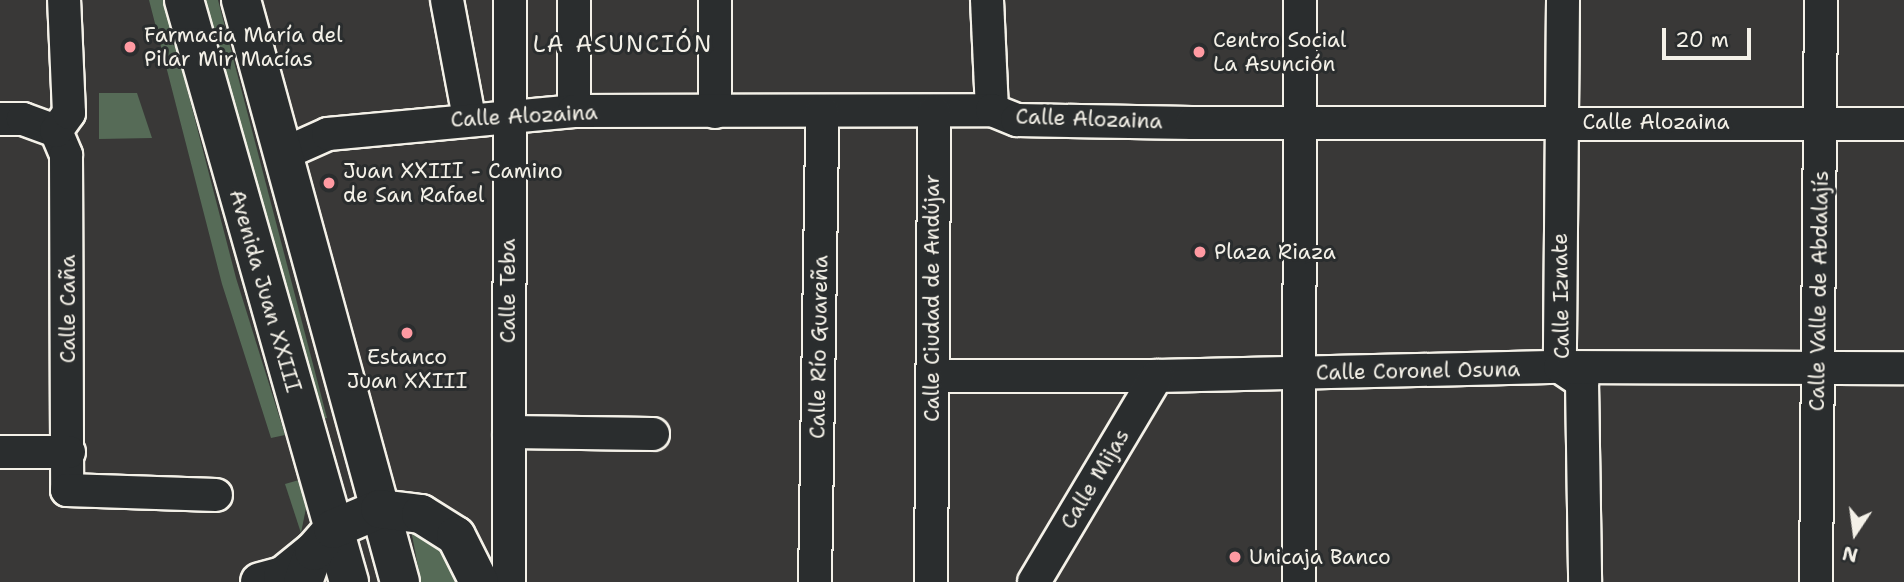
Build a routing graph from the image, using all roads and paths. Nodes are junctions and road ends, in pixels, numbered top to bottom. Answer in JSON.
{"nodes":[{"id":1,"x":64,"y":0,"type":"edge"},
{"id":2,"x":184,"y":0,"type":"edge"},
{"id":3,"x":241,"y":0,"type":"edge"},
{"id":4,"x":447,"y":0,"type":"edge"},
{"id":5,"x":510,"y":0,"type":"edge"},
{"id":6,"x":574,"y":0,"type":"edge"},
{"id":7,"x":715,"y":0,"type":"edge"},
{"id":8,"x":987,"y":0,"type":"edge"},
{"id":9,"x":1300,"y":0,"type":"edge"},
{"id":10,"x":1563,"y":0,"type":"edge"},
{"id":11,"x":1821,"y":0,"type":"edge"},
{"id":12,"x":992,"y":110,"type":"junction"},
{"id":13,"x":575,"y":111,"type":"junction"},
{"id":14,"x":822,"y":111,"type":"junction"},
{"id":15,"x":934,"y":112,"type":"junction"},
{"id":16,"x":715,"y":113,"type":"junction"},
{"id":17,"x":510,"y":114,"type":"junction"},
{"id":18,"x":469,"y":117,"type":"junction"},
{"id":19,"x":0,"y":119,"type":"edge"},
{"id":20,"x":1559,"y":121,"type":"junction"},
{"id":21,"x":1298,"y":122,"type":"junction"},
{"id":22,"x":1820,"y":123,"type":"junction"},
{"id":23,"x":1904,"y":124,"type":"edge"},
{"id":24,"x":56,"y":131,"type":"junction"},
{"id":25,"x":281,"y":155,"type":"junction"},
{"id":26,"x":1818,"y":366,"type":"junction"},
{"id":27,"x":1560,"y":367,"type":"junction"},
{"id":28,"x":1904,"y":368,"type":"edge"},
{"id":29,"x":1298,"y":373,"type":"junction"},
{"id":30,"x":932,"y":376,"type":"junction"},
{"id":31,"x":1157,"y":376,"type":"junction"},
{"id":32,"x":509,"y":432,"type":"junction"},
{"id":33,"x":653,"y":434,"type":"dead end"},
{"id":34,"x":0,"y":452,"type":"edge"},
{"id":35,"x":69,"y":452,"type":"junction"},
{"id":36,"x":216,"y":495,"type":"dead end"},
{"id":37,"x":380,"y":509,"type":"junction"},
{"id":38,"x":317,"y":554,"type":"edge"},
{"id":39,"x":490,"y":579,"type":"edge"},
{"id":40,"x":260,"y":582,"type":"edge"},
{"id":41,"x":349,"y":582,"type":"edge"},
{"id":42,"x":400,"y":582,"type":"edge"},
{"id":43,"x":815,"y":582,"type":"edge"},
{"id":44,"x":931,"y":582,"type":"edge"},
{"id":45,"x":1034,"y":582,"type":"edge"},
{"id":46,"x":1299,"y":582,"type":"edge"},
{"id":47,"x":1585,"y":582,"type":"edge"},
{"id":48,"x":1816,"y":582,"type":"edge"}],
"edges":[{"from":1,"to":24,"type":"street"},
{"from":2,"to":38,"type":"main road","name":"Avenida Juan XXIII"},
{"from":3,"to":25,"type":"main road"},
{"from":4,"to":18,"type":"street"},
{"from":5,"to":17,"type":"street","name":"Calle Teba"},
{"from":6,"to":13,"type":"street"},
{"from":7,"to":16,"type":"street"},
{"from":8,"to":12,"type":"street"},
{"from":9,"to":21,"type":"street"},
{"from":10,"to":20,"type":"street","name":"Calle Iznate"},
{"from":11,"to":22,"type":"street","name":"Calle Valle de Abdalajís"},
{"from":12,"to":15,"type":"street","name":"Calle Alozaina"},
{"from":12,"to":21,"type":"street","name":"Calle Alozaina"},
{"from":13,"to":16,"type":"street","name":"Calle Alozaina"},
{"from":13,"to":17,"type":"street","name":"Calle Alozaina"},
{"from":14,"to":15,"type":"street","name":"Calle Alozaina"},
{"from":14,"to":16,"type":"street","name":"Calle Alozaina"},
{"from":14,"to":43,"type":"street","name":"Calle Río Guareña"},
{"from":15,"to":30,"type":"street","name":"Calle Ciudad de Andújar"},
{"from":17,"to":18,"type":"street","name":"Calle Alozaina"},
{"from":17,"to":32,"type":"street","name":"Calle Teba"},
{"from":18,"to":25,"type":"street","name":"Calle Alozaina"},
{"from":19,"to":24,"type":"street"},
{"from":20,"to":21,"type":"street","name":"Calle Alozaina"},
{"from":20,"to":22,"type":"street","name":"Calle Alozaina"},
{"from":20,"to":27,"type":"street","name":"Calle Iznate"},
{"from":21,"to":29,"type":"street"},
{"from":22,"to":23,"type":"street","name":"Calle Alozaina"},
{"from":22,"to":26,"type":"street","name":"Calle Valle de Abdalajís"},
{"from":24,"to":35,"type":"street","name":"Calle Caña"},
{"from":25,"to":37,"type":"main road"},
{"from":26,"to":27,"type":"street","name":"Calle Coronel Osuna"},
{"from":26,"to":28,"type":"street","name":"Calle Coronel Osuna"},
{"from":26,"to":48,"type":"street","name":"Calle Valle de Abdalajís"},
{"from":27,"to":29,"type":"street","name":"Calle Coronel Osuna"},
{"from":27,"to":47,"type":"street","name":"Calle Iznate"},
{"from":29,"to":31,"type":"street","name":"Calle Coronel Osuna"},
{"from":29,"to":46,"type":"street"},
{"from":30,"to":31,"type":"street","name":"Calle Coronel Osuna"},
{"from":30,"to":44,"type":"street","name":"Calle Ciudad de Andújar"},
{"from":31,"to":45,"type":"street","name":"Calle Mijas"},
{"from":32,"to":33,"type":"street"},
{"from":32,"to":39,"type":"street","name":"Calle Teba"},
{"from":34,"to":35,"type":"street"},
{"from":35,"to":36,"type":"street","name":"Calle Caña"},
{"from":37,"to":38,"type":"main road"},
{"from":37,"to":39,"type":"main road"},
{"from":37,"to":42,"type":"main road"},
{"from":38,"to":40,"type":"main road"},
{"from":38,"to":41,"type":"main road","name":"Avenida Juan XXIII"}]}
